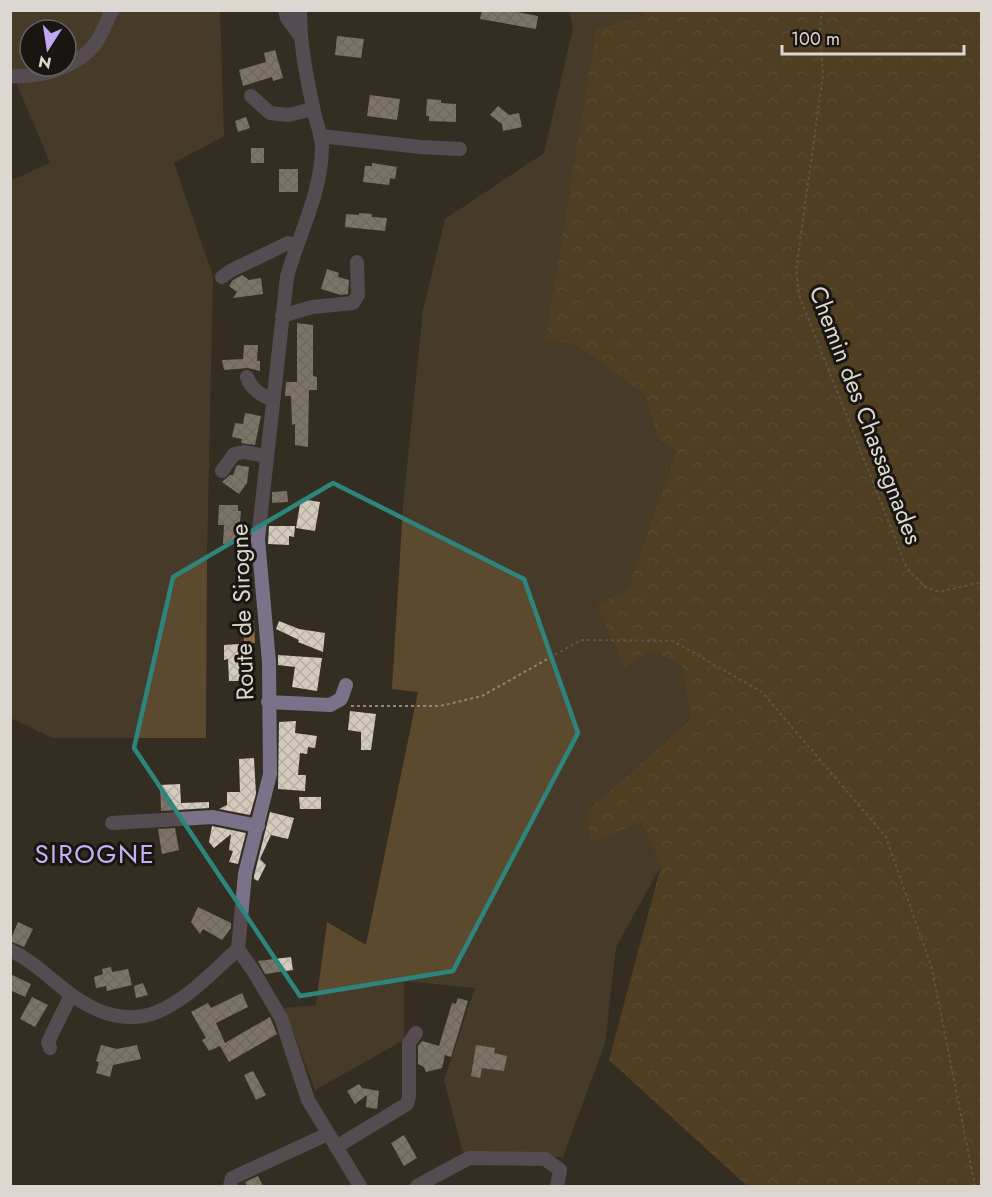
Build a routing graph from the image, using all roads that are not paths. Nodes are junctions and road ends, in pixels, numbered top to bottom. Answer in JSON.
{"nodes":[{"id":1,"x":112,"y":10,"type":"edge"},
{"id":2,"x":285,"y":10,"type":"edge"},
{"id":3,"x":300,"y":10,"type":"edge"},
{"id":4,"x":300,"y":36,"type":"junction"},
{"id":5,"x":78,"y":60,"type":"edge"},
{"id":6,"x":251,"y":96,"type":"dead end"},
{"id":7,"x":313,"y":109,"type":"junction"},
{"id":8,"x":320,"y":136,"type":"junction"},
{"id":9,"x":460,"y":149,"type":"dead end"},
{"id":10,"x":296,"y":245,"type":"junction"},
{"id":11,"x":357,"y":262,"type":"dead end"},
{"id":12,"x":222,"y":277,"type":"dead end"},
{"id":13,"x":282,"y":316,"type":"junction"},
{"id":14,"x":247,"y":377,"type":"dead end"},
{"id":15,"x":273,"y":400,"type":"junction"},
{"id":16,"x":266,"y":456,"type":"junction"},
{"id":17,"x":222,"y":471,"type":"dead end"},
{"id":18,"x":346,"y":685,"type":"dead end"},
{"id":19,"x":268,"y":702,"type":"junction"},
{"id":20,"x":112,"y":823,"type":"dead end"},
{"id":21,"x":258,"y":826,"type":"junction"},
{"id":22,"x":238,"y":949,"type":"junction"},
{"id":23,"x":10,"y":950,"type":"edge"},
{"id":24,"x":71,"y":995,"type":"junction"},
{"id":25,"x":416,"y":1033,"type":"dead end"},
{"id":26,"x":50,"y":1047,"type":"dead end"},
{"id":27,"x":328,"y":1134,"type":"junction"},
{"id":28,"x":336,"y":1148,"type":"junction"},
{"id":29,"x":230,"y":1186,"type":"edge"},
{"id":30,"x":360,"y":1186,"type":"edge"},
{"id":31,"x":417,"y":1186,"type":"edge"},
{"id":32,"x":557,"y":1186,"type":"edge"}],
"edges":[{"from":1,"to":5,"type":"street"},
{"from":2,"to":4,"type":"street"},
{"from":3,"to":4,"type":"street","name":"Route de Sirogne"},
{"from":4,"to":7,"type":"street","name":"Route de Sirogne"},
{"from":6,"to":7,"type":"street"},
{"from":7,"to":8,"type":"street","name":"Route de Sirogne"},
{"from":8,"to":9,"type":"street"},
{"from":8,"to":10,"type":"street","name":"Route de Sirogne"},
{"from":10,"to":12,"type":"street"},
{"from":10,"to":13,"type":"street","name":"Route de Sirogne"},
{"from":11,"to":13,"type":"street"},
{"from":13,"to":15,"type":"street","name":"Route de Sirogne"},
{"from":14,"to":15,"type":"street"},
{"from":15,"to":16,"type":"street","name":"Route de Sirogne"},
{"from":16,"to":17,"type":"street"},
{"from":16,"to":19,"type":"street","name":"Route de Sirogne"},
{"from":18,"to":19,"type":"street"},
{"from":19,"to":21,"type":"street","name":"Route de Sirogne"},
{"from":20,"to":21,"type":"street"},
{"from":21,"to":22,"type":"street","name":"Route de Sirogne"},
{"from":22,"to":24,"type":"street"},
{"from":22,"to":27,"type":"street"},
{"from":23,"to":24,"type":"street"},
{"from":24,"to":26,"type":"street"},
{"from":25,"to":28,"type":"street"},
{"from":27,"to":28,"type":"street"},
{"from":27,"to":29,"type":"street"},
{"from":28,"to":30,"type":"street"},
{"from":31,"to":32,"type":"street"}]}
